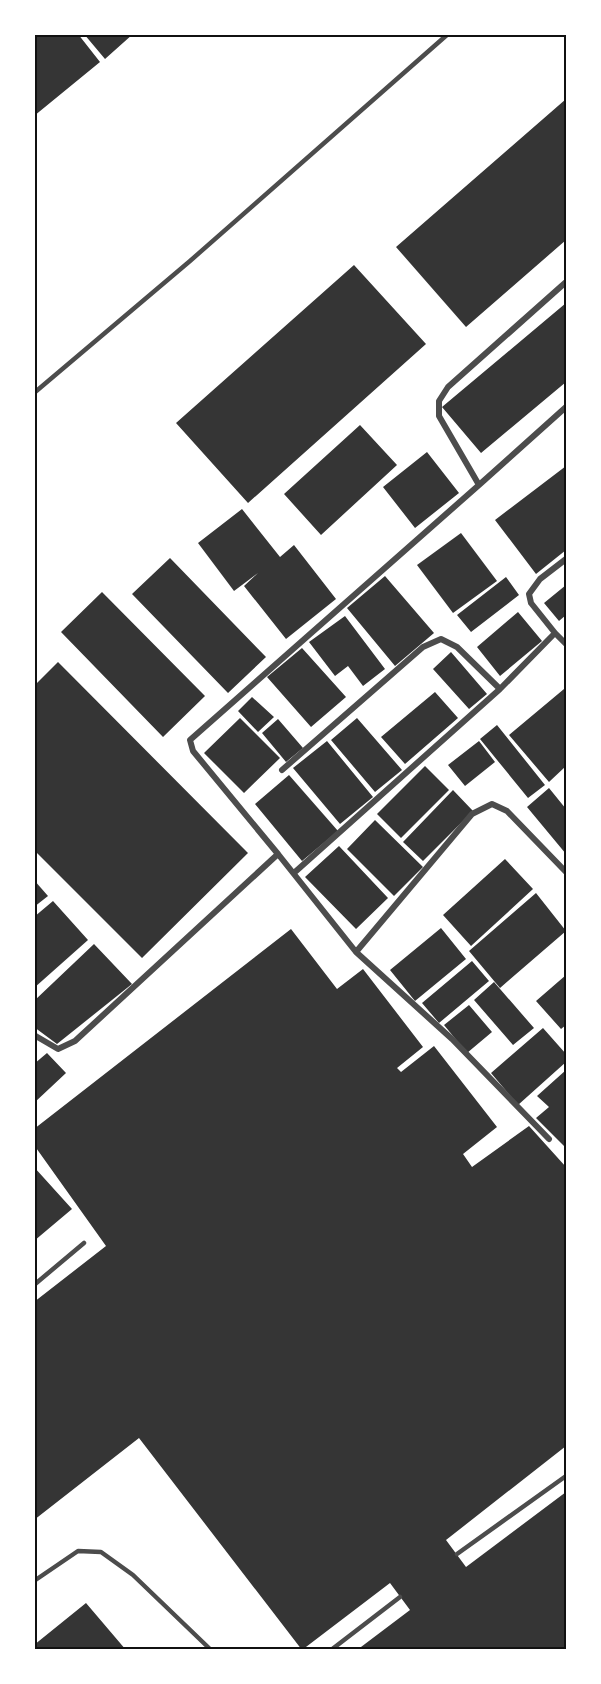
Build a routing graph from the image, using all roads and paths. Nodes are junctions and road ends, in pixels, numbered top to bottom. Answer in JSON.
{"nodes":[{"id":1,"x":448,"y":34,"type":"edge"},
{"id":2,"x":567,"y":282,"type":"edge"},
{"id":3,"x":34,"y":393,"type":"edge"},
{"id":4,"x":567,"y":407,"type":"edge"},
{"id":5,"x":479,"y":485,"type":"junction"},
{"id":6,"x":567,"y":559,"type":"edge"},
{"id":7,"x":555,"y":633,"type":"junction"},
{"id":8,"x":567,"y":644,"type":"edge"},
{"id":9,"x":500,"y":689,"type":"junction"},
{"id":10,"x":282,"y":770,"type":"dead end"},
{"id":11,"x":278,"y":854,"type":"junction"},
{"id":12,"x":295,"y":872,"type":"junction"},
{"id":13,"x":567,"y":872,"type":"edge"},
{"id":14,"x":356,"y":952,"type":"junction"},
{"id":15,"x":34,"y":1035,"type":"edge"},
{"id":16,"x":549,"y":1139,"type":"dead end"},
{"id":17,"x":84,"y":1243,"type":"dead end"},
{"id":18,"x":34,"y":1286,"type":"edge"},
{"id":19,"x":567,"y":1476,"type":"edge"},
{"id":20,"x":457,"y":1554,"type":"dead end"},
{"id":21,"x":34,"y":1581,"type":"edge"},
{"id":22,"x":400,"y":1597,"type":"dead end"},
{"id":23,"x":211,"y":1650,"type":"edge"},
{"id":24,"x":332,"y":1650,"type":"edge"}],
"edges":[{"from":1,"to":3,"type":"lane"},
{"from":2,"to":5,"type":"street"},
{"from":4,"to":5,"type":"street"},
{"from":5,"to":11,"type":"street"},
{"from":6,"to":7,"type":"street"},
{"from":7,"to":8,"type":"street"},
{"from":7,"to":9,"type":"street"},
{"from":9,"to":10,"type":"street"},
{"from":9,"to":12,"type":"street"},
{"from":11,"to":12,"type":"street"},
{"from":11,"to":15,"type":"street"},
{"from":12,"to":14,"type":"street"},
{"from":13,"to":14,"type":"street"},
{"from":14,"to":16,"type":"street"},
{"from":17,"to":18,"type":"lane"},
{"from":19,"to":20,"type":"lane"},
{"from":21,"to":23,"type":"lane"},
{"from":22,"to":24,"type":"lane"}]}
